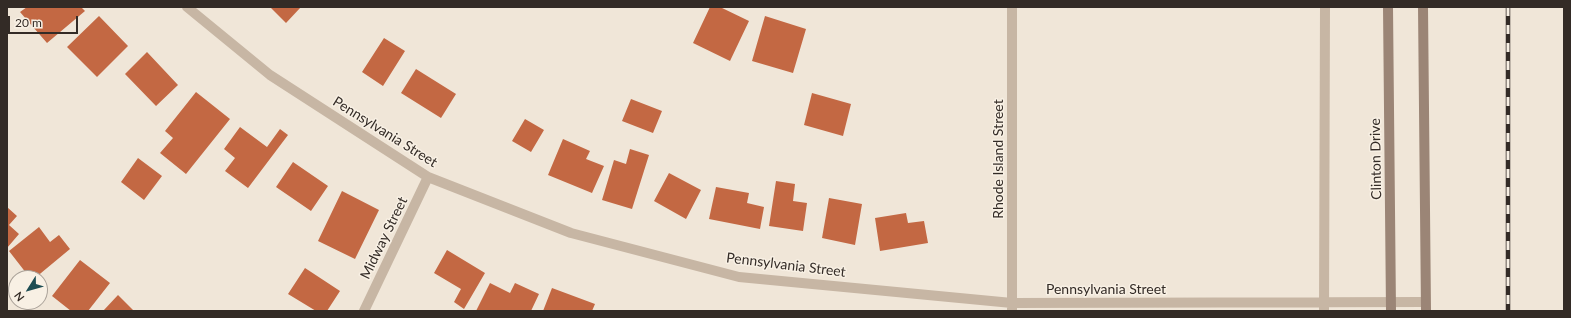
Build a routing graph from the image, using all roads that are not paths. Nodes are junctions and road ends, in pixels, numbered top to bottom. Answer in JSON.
{"nodes":[{"id":1,"x":187,"y":7,"type":"edge"},
{"id":2,"x":1012,"y":7,"type":"edge"},
{"id":3,"x":1324,"y":7,"type":"edge"},
{"id":4,"x":1388,"y":7,"type":"edge"},
{"id":5,"x":1423,"y":7,"type":"edge"},
{"id":6,"x":428,"y":177,"type":"junction"},
{"id":7,"x":1392,"y":306,"type":"edge"},
{"id":8,"x":1012,"y":307,"type":"edge"},
{"id":9,"x":1324,"y":307,"type":"edge"},
{"id":10,"x":1426,"y":307,"type":"edge"},
{"id":11,"x":364,"y":311,"type":"edge"}],
"edges":[{"from":1,"to":6,"type":"street","name":"Pennsylvania Street"},
{"from":2,"to":8,"type":"street","name":"Rhode Island Street"},
{"from":3,"to":9,"type":"street"},
{"from":4,"to":7,"type":"main road","name":"Clinton Drive"},
{"from":5,"to":10,"type":"main road"},
{"from":6,"to":8,"type":"street","name":"Pennsylvania Street"},
{"from":6,"to":11,"type":"street","name":"Midway Street"},
{"from":7,"to":9,"type":"street","name":"Pennsylvania Street"},
{"from":7,"to":10,"type":"street","name":"Pennsylvania Street"},
{"from":8,"to":9,"type":"street","name":"Pennsylvania Street"}]}
